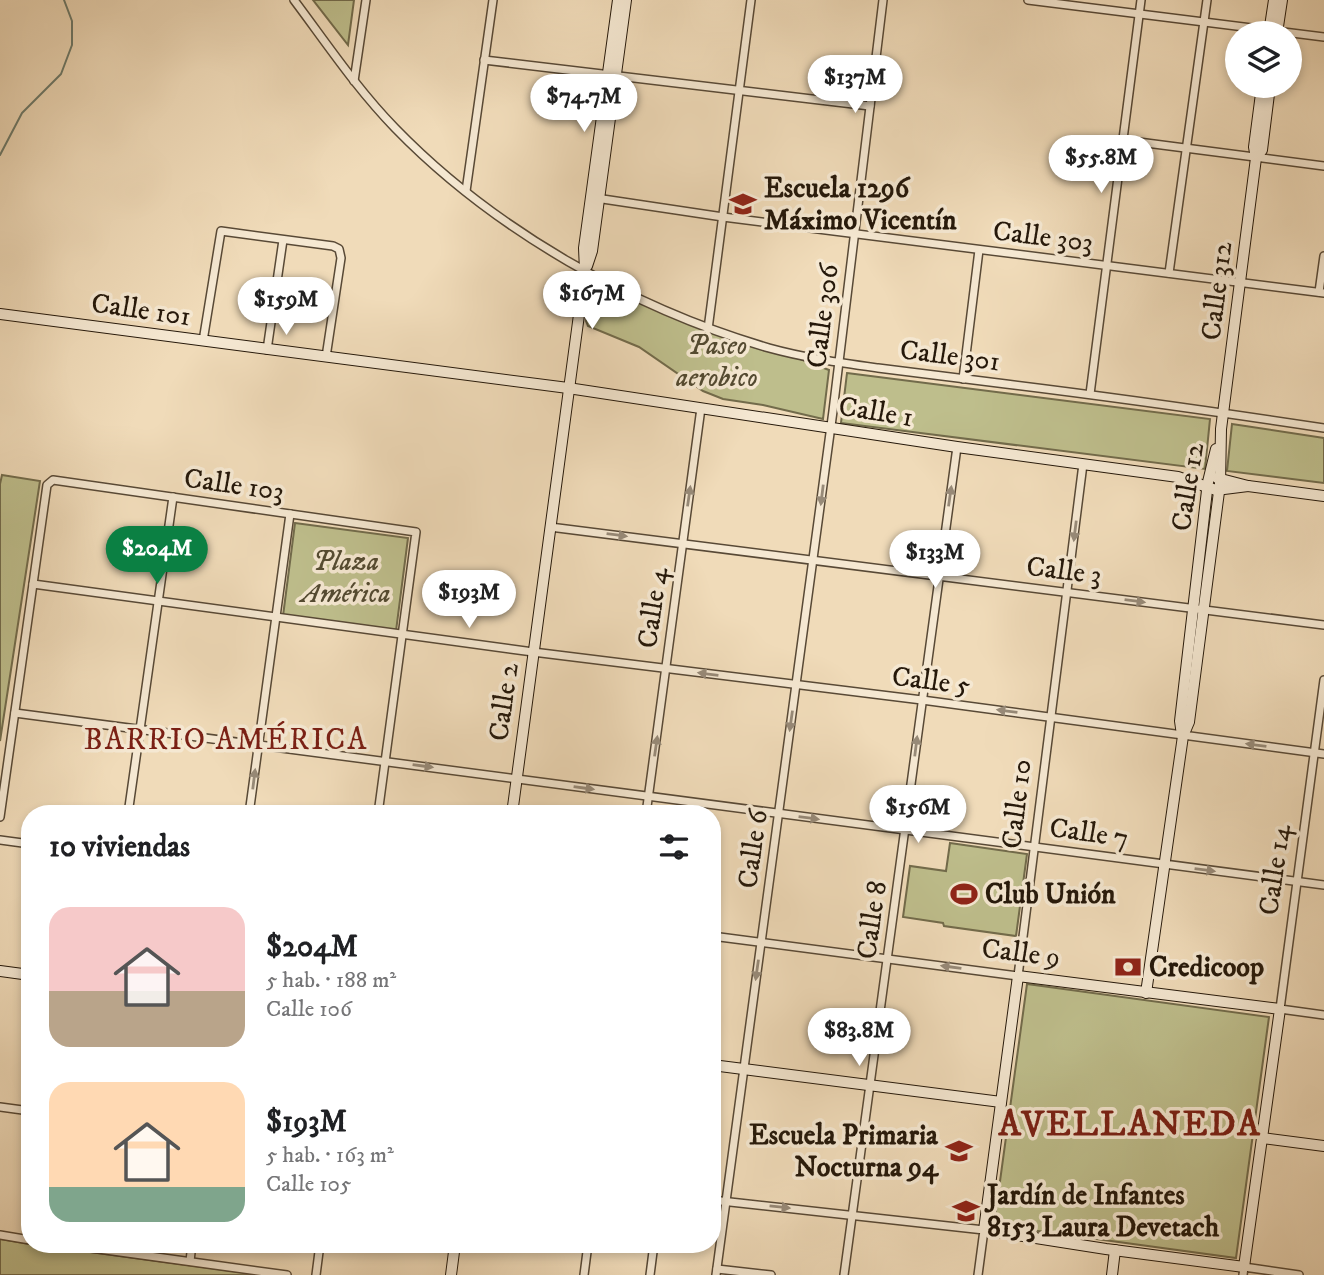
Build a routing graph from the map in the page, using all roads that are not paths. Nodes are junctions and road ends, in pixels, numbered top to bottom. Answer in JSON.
{"nodes":[{"id":1,"x":294,"y":0,"type":"edge"},
{"id":2,"x":366,"y":0,"type":"edge"},
{"id":3,"x":493,"y":0,"type":"edge"},
{"id":4,"x":618,"y":0,"type":"edge"},
{"id":5,"x":626,"y":0,"type":"edge"},
{"id":6,"x":751,"y":0,"type":"edge"},
{"id":7,"x":883,"y":0,"type":"edge"},
{"id":8,"x":1028,"y":0,"type":"edge"},
{"id":9,"x":1141,"y":0,"type":"edge"},
{"id":10,"x":1207,"y":0,"type":"edge"},
{"id":11,"x":1274,"y":0,"type":"edge"},
{"id":12,"x":1282,"y":0,"type":"edge"},
{"id":13,"x":1139,"y":13,"type":"junction"},
{"id":14,"x":1204,"y":21,"type":"junction"},
{"id":15,"x":1273,"y":21,"type":"edge"},
{"id":16,"x":1276,"y":21,"type":"edge"},
{"id":17,"x":1225,"y":24,"type":"edge"},
{"id":18,"x":1302,"y":35,"type":"edge"},
{"id":19,"x":1324,"y":37,"type":"edge"},
{"id":20,"x":484,"y":60,"type":"junction"},
{"id":21,"x":612,"y":74,"type":"junction"},
{"id":22,"x":355,"y":81,"type":"junction"},
{"id":23,"x":740,"y":91,"type":"junction"},
{"id":24,"x":1260,"y":98,"type":"edge"},
{"id":25,"x":1268,"y":98,"type":"edge"},
{"id":26,"x":870,"y":106,"type":"junction"},
{"id":27,"x":1123,"y":140,"type":"junction"},
{"id":28,"x":1187,"y":148,"type":"junction"},
{"id":29,"x":1256,"y":158,"type":"junction"},
{"id":30,"x":1324,"y":166,"type":"edge"},
{"id":31,"x":466,"y":191,"type":"junction"},
{"id":32,"x":595,"y":198,"type":"junction"},
{"id":33,"x":723,"y":217,"type":"junction"},
{"id":34,"x":854,"y":234,"type":"junction"},
{"id":35,"x":283,"y":240,"type":"junction"},
{"id":36,"x":979,"y":250,"type":"junction"},
{"id":37,"x":1324,"y":256,"type":"edge"},
{"id":38,"x":1106,"y":266,"type":"junction"},
{"id":39,"x":585,"y":270,"type":"junction"},
{"id":40,"x":1169,"y":273,"type":"junction"},
{"id":41,"x":1241,"y":282,"type":"junction"},
{"id":42,"x":1322,"y":293,"type":"edge"},
{"id":43,"x":0,"y":314,"type":"edge"},
{"id":44,"x":708,"y":329,"type":"junction"},
{"id":45,"x":204,"y":341,"type":"junction"},
{"id":46,"x":267,"y":349,"type":"junction"},
{"id":47,"x":326,"y":358,"type":"junction"},
{"id":48,"x":838,"y":362,"type":"junction"},
{"id":49,"x":963,"y":379,"type":"junction"},
{"id":50,"x":568,"y":388,"type":"junction"},
{"id":51,"x":1090,"y":394,"type":"junction"},
{"id":52,"x":701,"y":408,"type":"junction"},
{"id":53,"x":1223,"y":413,"type":"junction"},
{"id":54,"x":831,"y":428,"type":"junction"},
{"id":55,"x":1324,"y":428,"type":"edge"},
{"id":56,"x":1221,"y":429,"type":"joint"},
{"id":57,"x":957,"y":447,"type":"junction"},
{"id":58,"x":1083,"y":464,"type":"junction"},
{"id":59,"x":1212,"y":481,"type":"junction"},
{"id":60,"x":1248,"y":486,"type":"junction"},
{"id":61,"x":1219,"y":490,"type":"junction"},
{"id":62,"x":1324,"y":496,"type":"edge"},
{"id":63,"x":173,"y":497,"type":"junction"},
{"id":64,"x":290,"y":514,"type":"junction"},
{"id":65,"x":550,"y":527,"type":"junction"},
{"id":66,"x":683,"y":544,"type":"junction"},
{"id":67,"x":813,"y":561,"type":"junction"},
{"id":68,"x":939,"y":577,"type":"junction"},
{"id":69,"x":33,"y":584,"type":"junction"},
{"id":70,"x":1067,"y":592,"type":"junction"},
{"id":71,"x":158,"y":601,"type":"junction"},
{"id":72,"x":1199,"y":609,"type":"junction"},
{"id":73,"x":276,"y":618,"type":"junction"},
{"id":74,"x":1324,"y":625,"type":"edge"},
{"id":75,"x":402,"y":635,"type":"junction"},
{"id":76,"x":533,"y":652,"type":"junction"},
{"id":77,"x":666,"y":669,"type":"junction"},
{"id":78,"x":1324,"y":680,"type":"edge"},
{"id":79,"x":796,"y":685,"type":"junction"},
{"id":80,"x":922,"y":700,"type":"junction"},
{"id":81,"x":15,"y":713,"type":"junction"},
{"id":82,"x":1051,"y":717,"type":"junction"},
{"id":83,"x":140,"y":730,"type":"junction"},
{"id":84,"x":1182,"y":736,"type":"junction"},
{"id":85,"x":258,"y":744,"type":"junction"},
{"id":86,"x":1314,"y":752,"type":"junction"},
{"id":87,"x":1324,"y":754,"type":"edge"},
{"id":88,"x":385,"y":760,"type":"junction"},
{"id":89,"x":516,"y":779,"type":"junction"},
{"id":90,"x":649,"y":797,"type":"junction"},
{"id":91,"x":129,"y":805,"type":"edge"},
{"id":92,"x":250,"y":805,"type":"edge"},
{"id":93,"x":379,"y":805,"type":"edge"},
{"id":94,"x":513,"y":805,"type":"edge"},
{"id":95,"x":648,"y":805,"type":"edge"},
{"id":96,"x":710,"y":805,"type":"edge"},
{"id":97,"x":721,"y":806,"type":"edge"},
{"id":98,"x":779,"y":814,"type":"junction"},
{"id":99,"x":0,"y":817,"type":"edge"},
{"id":100,"x":905,"y":829,"type":"junction"},
{"id":101,"x":0,"y":840,"type":"edge"},
{"id":102,"x":21,"y":843,"type":"edge"},
{"id":103,"x":1035,"y":847,"type":"junction"},
{"id":104,"x":1165,"y":865,"type":"junction"},
{"id":105,"x":1297,"y":881,"type":"junction"},
{"id":106,"x":1324,"y":885,"type":"edge"},
{"id":107,"x":721,"y":937,"type":"edge"},
{"id":108,"x":761,"y":942,"type":"junction"},
{"id":109,"x":887,"y":959,"type":"junction"},
{"id":110,"x":0,"y":971,"type":"edge"},
{"id":111,"x":21,"y":974,"type":"edge"},
{"id":112,"x":1018,"y":976,"type":"junction"},
{"id":113,"x":1146,"y":993,"type":"junction"},
{"id":114,"x":1280,"y":1009,"type":"junction"},
{"id":115,"x":1324,"y":1015,"type":"edge"},
{"id":116,"x":721,"y":1066,"type":"edge"},
{"id":117,"x":744,"y":1069,"type":"junction"},
{"id":118,"x":869,"y":1085,"type":"junction"},
{"id":119,"x":1001,"y":1102,"type":"junction"},
{"id":120,"x":0,"y":1107,"type":"edge"},
{"id":121,"x":21,"y":1110,"type":"edge"},
{"id":122,"x":1262,"y":1138,"type":"junction"},
{"id":123,"x":1324,"y":1146,"type":"edge"},
{"id":124,"x":721,"y":1201,"type":"edge"},
{"id":125,"x":726,"y":1201,"type":"junction"},
{"id":126,"x":852,"y":1215,"type":"junction"},
{"id":127,"x":984,"y":1230,"type":"junction"},
{"id":128,"x":0,"y":1235,"type":"edge"},
{"id":129,"x":721,"y":1236,"type":"edge"},
{"id":130,"x":21,"y":1238,"type":"edge"},
{"id":131,"x":1115,"y":1250,"type":"junction"},
{"id":132,"x":130,"y":1253,"type":"edge"},
{"id":133,"x":191,"y":1253,"type":"edge"},
{"id":134,"x":319,"y":1253,"type":"edge"},
{"id":135,"x":454,"y":1253,"type":"edge"},
{"id":136,"x":587,"y":1253,"type":"edge"},
{"id":137,"x":653,"y":1253,"type":"edge"},
{"id":138,"x":719,"y":1253,"type":"edge"},
{"id":139,"x":190,"y":1261,"type":"junction"},
{"id":140,"x":1244,"y":1271,"type":"edge"},
{"id":141,"x":716,"y":1272,"type":"edge"},
{"id":142,"x":287,"y":1275,"type":"edge"},
{"id":143,"x":316,"y":1275,"type":"edge"},
{"id":144,"x":451,"y":1275,"type":"edge"},
{"id":145,"x":584,"y":1275,"type":"edge"},
{"id":146,"x":650,"y":1275,"type":"edge"},
{"id":147,"x":771,"y":1275,"type":"edge"},
{"id":148,"x":844,"y":1275,"type":"edge"},
{"id":149,"x":978,"y":1275,"type":"edge"},
{"id":150,"x":1112,"y":1275,"type":"edge"},
{"id":151,"x":1299,"y":1275,"type":"edge"}],
"edges":[{"from":1,"to":22,"type":"street","name":"Calle 301"},
{"from":2,"to":22,"type":"street"},
{"from":3,"to":20,"type":"street"},
{"from":4,"to":21,"type":"street"},
{"from":5,"to":21,"type":"street"},
{"from":6,"to":23,"type":"street"},
{"from":7,"to":26,"type":"street","name":"Calle 306"},
{"from":8,"to":13,"type":"street"},
{"from":9,"to":13,"type":"street"},
{"from":10,"to":14,"type":"street"},
{"from":11,"to":15,"type":"street"},
{"from":12,"to":16,"type":"street"},
{"from":13,"to":14,"type":"street"},
{"from":13,"to":27,"type":"street"},
{"from":14,"to":17,"type":"street"},
{"from":14,"to":28,"type":"street"},
{"from":18,"to":19,"type":"street"},
{"from":20,"to":21,"type":"street"},
{"from":20,"to":31,"type":"street"},
{"from":21,"to":23,"type":"street"},
{"from":21,"to":32,"type":"street","name":"Calle 2"},
{"from":22,"to":31,"type":"street","name":"Calle 301"},
{"from":23,"to":26,"type":"street"},
{"from":23,"to":33,"type":"street"},
{"from":24,"to":29,"type":"street","name":"Calle 312"},
{"from":25,"to":29,"type":"street","name":"Calle 312"},
{"from":26,"to":34,"type":"street","name":"Calle 306"},
{"from":27,"to":28,"type":"street"},
{"from":27,"to":38,"type":"street"},
{"from":28,"to":29,"type":"street"},
{"from":28,"to":40,"type":"street"},
{"from":29,"to":30,"type":"street"},
{"from":29,"to":41,"type":"street","name":"Calle 312"},
{"from":31,"to":39,"type":"street","name":"Calle 301"},
{"from":32,"to":33,"type":"street","name":"Calle 303"},
{"from":32,"to":39,"type":"street","name":"Calle 2"},
{"from":33,"to":34,"type":"street","name":"Calle 303"},
{"from":33,"to":44,"type":"street"},
{"from":34,"to":36,"type":"street","name":"Calle 303"},
{"from":34,"to":48,"type":"street","name":"Calle 306"},
{"from":35,"to":45,"type":"street"},
{"from":35,"to":46,"type":"street"},
{"from":35,"to":47,"type":"street"},
{"from":36,"to":38,"type":"street","name":"Calle 303"},
{"from":36,"to":49,"type":"street"},
{"from":37,"to":42,"type":"street"},
{"from":38,"to":40,"type":"street","name":"Calle 303"},
{"from":38,"to":51,"type":"street"},
{"from":39,"to":44,"type":"street","name":"Calle 301"},
{"from":39,"to":50,"type":"street","name":"Calle 2"},
{"from":40,"to":41,"type":"street","name":"Calle 303"},
{"from":41,"to":42,"type":"street","name":"Calle 303"},
{"from":41,"to":53,"type":"street","name":"Calle 312"},
{"from":43,"to":45,"type":"street","name":"Calle 101"},
{"from":44,"to":48,"type":"street","name":"Calle 301"},
{"from":45,"to":46,"type":"street","name":"Calle 101"},
{"from":46,"to":47,"type":"street","name":"Calle 101"},
{"from":47,"to":50,"type":"street","name":"Calle 101"},
{"from":48,"to":49,"type":"street","name":"Calle 301"},
{"from":48,"to":54,"type":"street","name":"Calle 306"},
{"from":49,"to":51,"type":"street","name":"Calle 301"},
{"from":50,"to":52,"type":"street","name":"Calle 1"},
{"from":50,"to":65,"type":"street","name":"Calle 2"},
{"from":51,"to":53,"type":"street","name":"Calle 301"},
{"from":52,"to":54,"type":"street","name":"Calle 1"},
{"from":66,"to":52,"type":"street","name":"Calle 4","one_way":true},
{"from":53,"to":55,"type":"street","name":"Calle 301"},
{"from":53,"to":56,"type":"street","name":"Calle 312"},
{"from":54,"to":57,"type":"street","name":"Calle 1"},
{"from":54,"to":67,"type":"street","name":"Calle 6","one_way":true},
{"from":56,"to":59,"type":"street","name":"Calle 12"},
{"from":57,"to":58,"type":"street","name":"Calle 1"},
{"from":68,"to":57,"type":"street","name":"Calle 8","one_way":true},
{"from":58,"to":59,"type":"street","name":"Calle 1"},
{"from":58,"to":70,"type":"street","name":"Calle 10","one_way":true},
{"from":59,"to":60,"type":"street","name":"Calle 1"},
{"from":59,"to":61,"type":"street","name":"Calle 1"},
{"from":59,"to":72,"type":"street","name":"Calle 12"},
{"from":60,"to":61,"type":"street","name":"Calle 1"},
{"from":60,"to":62,"type":"street","name":"Calle 1"},
{"from":61,"to":72,"type":"street","name":"Calle 12"},
{"from":63,"to":64,"type":"street","name":"Calle 103"},
{"from":63,"to":69,"type":"street","name":"Calle 103"},
{"from":63,"to":71,"type":"street"},
{"from":64,"to":73,"type":"street"},
{"from":64,"to":75,"type":"street","name":"Calle 103"},
{"from":65,"to":66,"type":"street","name":"Calle 3","one_way":true},
{"from":65,"to":76,"type":"street","name":"Calle 2"},
{"from":66,"to":67,"type":"street","name":"Calle 3"},
{"from":66,"to":77,"type":"street","name":"Calle 4"},
{"from":67,"to":68,"type":"street","name":"Calle 3"},
{"from":67,"to":79,"type":"street","name":"Calle 6"},
{"from":68,"to":70,"type":"street","name":"Calle 3"},
{"from":68,"to":80,"type":"street","name":"Calle 8"},
{"from":69,"to":71,"type":"street","name":"Calle 5"},
{"from":69,"to":81,"type":"street"},
{"from":70,"to":72,"type":"street","name":"Calle 3","one_way":true},
{"from":70,"to":82,"type":"street","name":"Calle 10"},
{"from":71,"to":73,"type":"street","name":"Calle 5"},
{"from":71,"to":83,"type":"street"},
{"from":72,"to":74,"type":"street","name":"Calle 3"},
{"from":72,"to":84,"type":"street","name":"Calle 12"},
{"from":73,"to":75,"type":"street","name":"Calle 5"},
{"from":73,"to":85,"type":"street"},
{"from":75,"to":76,"type":"street","name":"Calle 5"},
{"from":75,"to":88,"type":"street"},
{"from":76,"to":77,"type":"street","name":"Calle 5"},
{"from":76,"to":89,"type":"street","name":"Calle 2"},
{"from":79,"to":77,"type":"street","name":"Calle 5","one_way":true},
{"from":90,"to":77,"type":"street","name":"Calle 4","one_way":true},
{"from":78,"to":86,"type":"street","name":"Calle 14"},
{"from":79,"to":80,"type":"street","name":"Calle 5"},
{"from":79,"to":98,"type":"street","name":"Calle 6","one_way":true},
{"from":82,"to":80,"type":"street","name":"Calle 5","one_way":true},
{"from":100,"to":80,"type":"street","name":"Calle 8","one_way":true},
{"from":81,"to":83,"type":"street","name":"Calle 7"},
{"from":81,"to":99,"type":"street"},
{"from":82,"to":84,"type":"street","name":"Calle 5"},
{"from":82,"to":103,"type":"street","name":"Calle 10"},
{"from":83,"to":85,"type":"street","name":"Calle 7"},
{"from":83,"to":91,"type":"street"},
{"from":86,"to":84,"type":"street","name":"Calle 5","one_way":true},
{"from":84,"to":104,"type":"street","name":"Calle 12"},
{"from":85,"to":88,"type":"street","name":"Calle 7"},
{"from":92,"to":85,"type":"street","one_way":true},
{"from":86,"to":87,"type":"street","name":"Calle 5"},
{"from":86,"to":105,"type":"street","name":"Calle 14"},
{"from":88,"to":89,"type":"street","name":"Calle 7","one_way":true},
{"from":88,"to":93,"type":"street"},
{"from":89,"to":90,"type":"street","name":"Calle 7","one_way":true},
{"from":89,"to":94,"type":"street","name":"Calle 2"},
{"from":90,"to":95,"type":"street","name":"Calle 4"},
{"from":90,"to":96,"type":"street","name":"Calle 7"},
{"from":97,"to":98,"type":"street","name":"Calle 7"},
{"from":98,"to":100,"type":"street","name":"Calle 7","one_way":true},
{"from":98,"to":108,"type":"street","name":"Calle 6"},
{"from":100,"to":103,"type":"street","name":"Calle 7"},
{"from":100,"to":109,"type":"street","name":"Calle 8"},
{"from":101,"to":102,"type":"street"},
{"from":103,"to":104,"type":"street","name":"Calle 7"},
{"from":103,"to":112,"type":"street","name":"Calle 10"},
{"from":104,"to":105,"type":"street","name":"Calle 7","one_way":true},
{"from":104,"to":113,"type":"street","name":"Calle 12"},
{"from":105,"to":106,"type":"street","name":"Calle 7"},
{"from":105,"to":114,"type":"street","name":"Calle 14"},
{"from":107,"to":108,"type":"street","name":"Calle 9"},
{"from":108,"to":109,"type":"street","name":"Calle 9"},
{"from":108,"to":117,"type":"street","name":"Calle 6","one_way":true},
{"from":112,"to":109,"type":"street","name":"Calle 9","one_way":true},
{"from":109,"to":118,"type":"street","name":"Calle 8"},
{"from":110,"to":111,"type":"street"},
{"from":112,"to":113,"type":"street","name":"Calle 9"},
{"from":112,"to":119,"type":"street","name":"Calle 10"},
{"from":113,"to":114,"type":"street","name":"Calle 9"},
{"from":114,"to":115,"type":"street","name":"Calle 9"},
{"from":114,"to":122,"type":"street","name":"Calle 14"},
{"from":116,"to":117,"type":"street"},
{"from":117,"to":118,"type":"street"},
{"from":117,"to":125,"type":"street","name":"Calle 6"},
{"from":118,"to":119,"type":"street"},
{"from":118,"to":126,"type":"street","name":"Calle 8"},
{"from":119,"to":127,"type":"street","name":"Calle 10"},
{"from":120,"to":121,"type":"street"},
{"from":122,"to":123,"type":"street"},
{"from":122,"to":140,"type":"street","name":"Calle 14"},
{"from":124,"to":125,"type":"street"},
{"from":125,"to":126,"type":"street","one_way":true},
{"from":125,"to":129,"type":"street","name":"Calle 6"},
{"from":126,"to":127,"type":"street"},
{"from":126,"to":148,"type":"street","name":"Calle 8"},
{"from":127,"to":131,"type":"street"},
{"from":127,"to":149,"type":"street","name":"Calle 10"},
{"from":128,"to":130,"type":"street"},
{"from":131,"to":140,"type":"street"},
{"from":131,"to":150,"type":"street"},
{"from":132,"to":139,"type":"street"},
{"from":133,"to":139,"type":"street"},
{"from":134,"to":143,"type":"street"},
{"from":135,"to":144,"type":"street"},
{"from":136,"to":145,"type":"street"},
{"from":137,"to":146,"type":"street"},
{"from":138,"to":141,"type":"street","name":"Calle 6"},
{"from":139,"to":142,"type":"street"},
{"from":140,"to":151,"type":"street"},
{"from":141,"to":147,"type":"street"}]}
